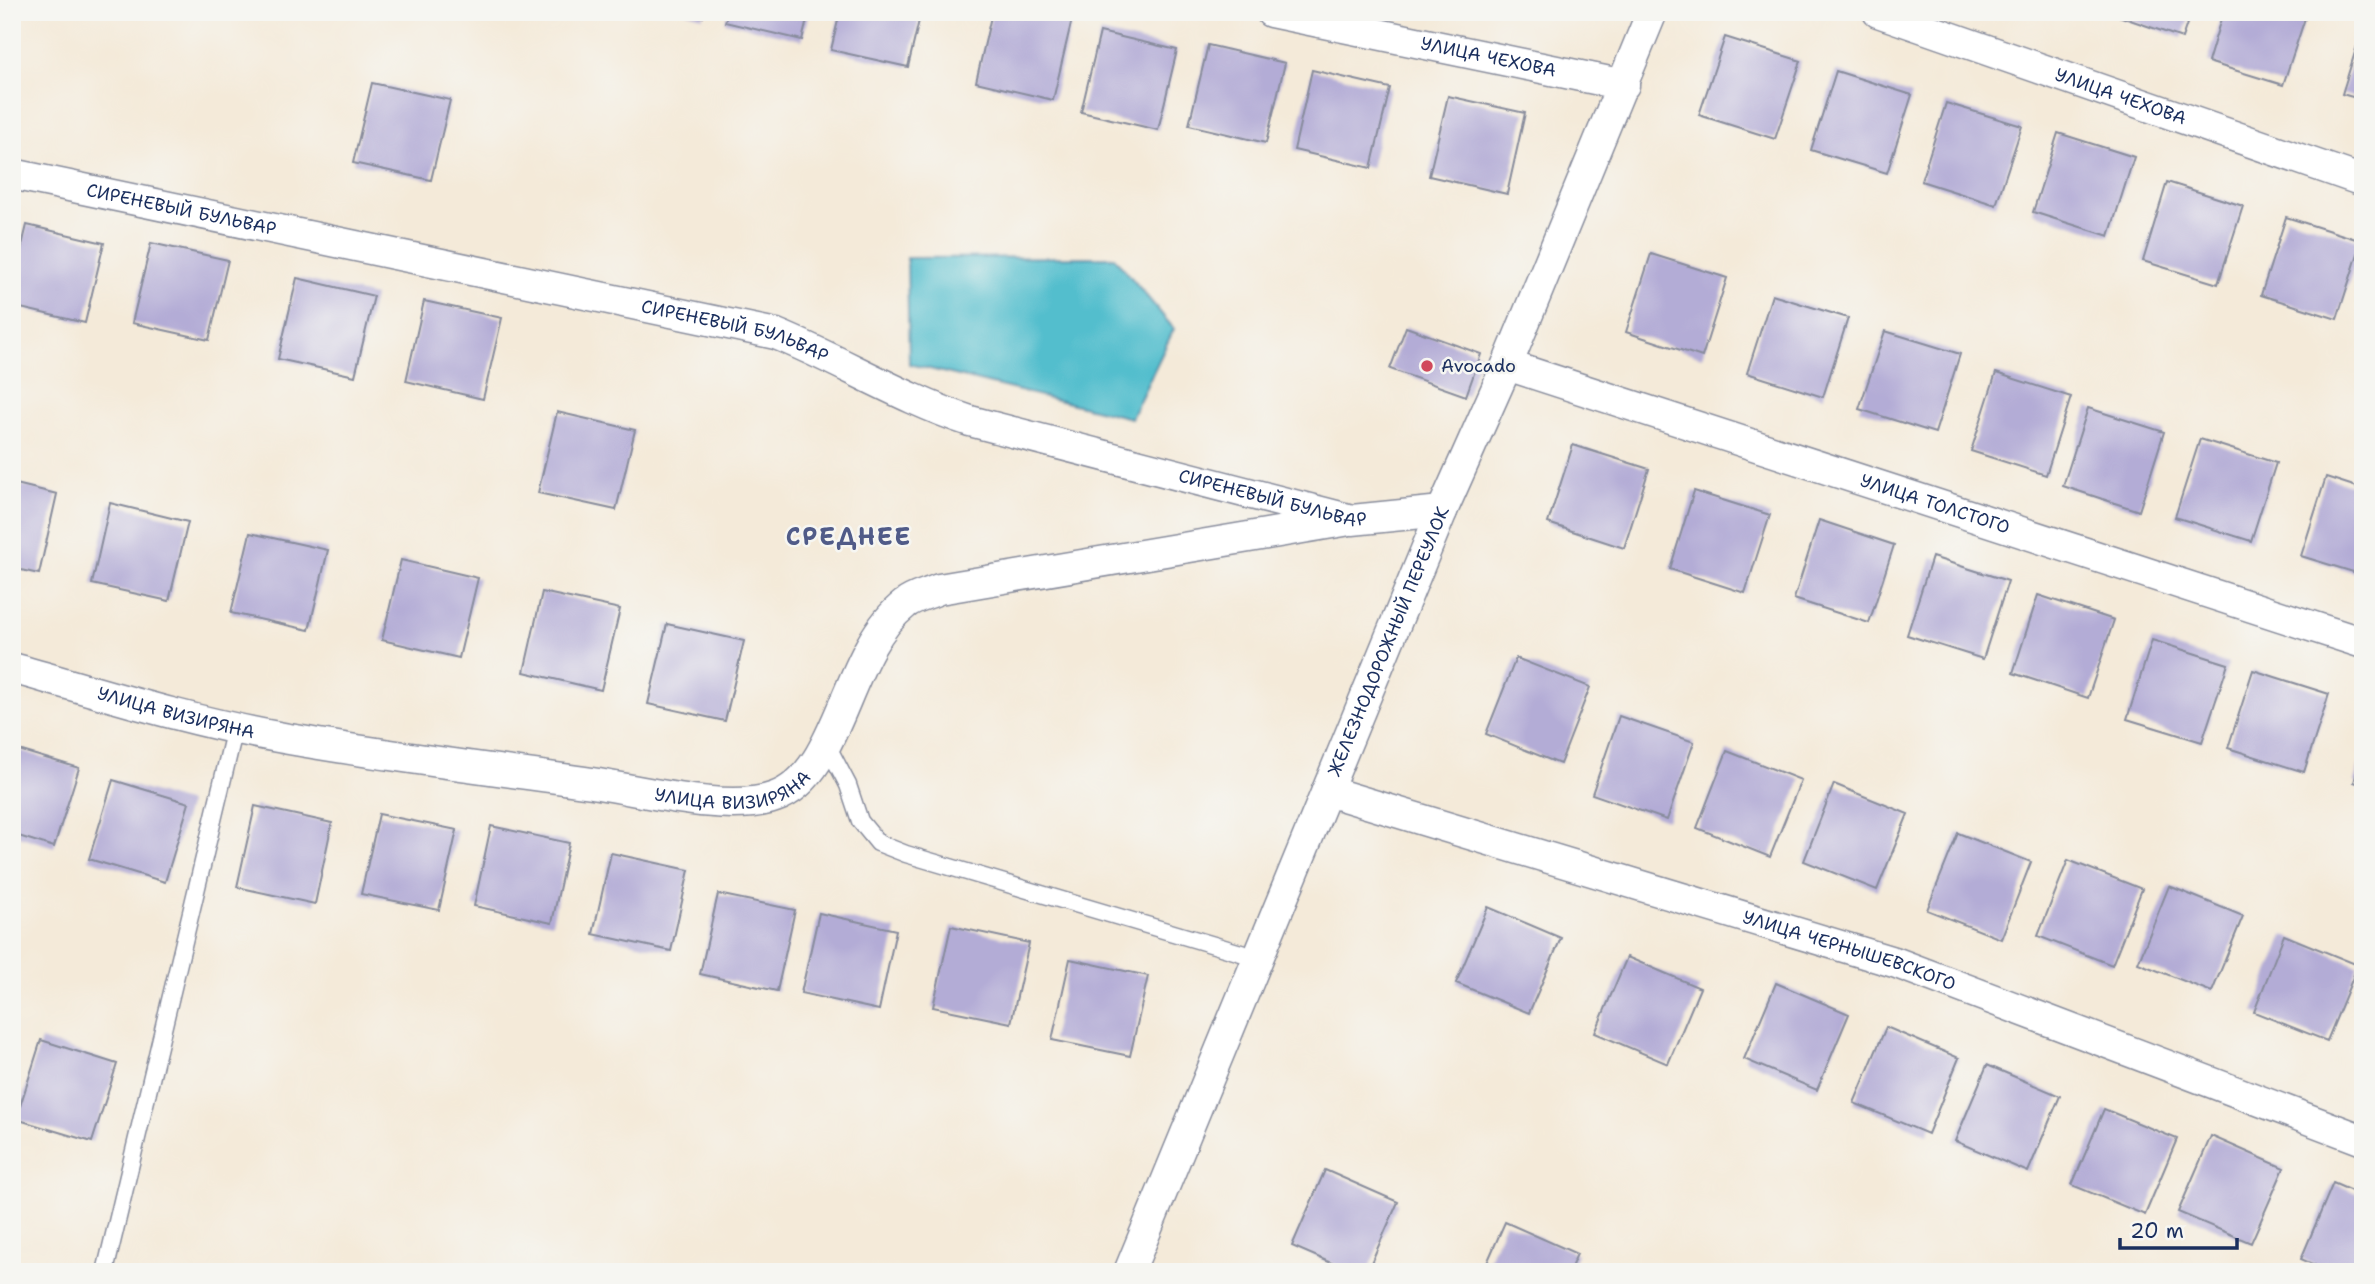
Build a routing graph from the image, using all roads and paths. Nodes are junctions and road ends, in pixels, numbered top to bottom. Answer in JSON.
{"nodes":[{"id":1,"x":1271,"y":12,"type":"edge"},
{"id":2,"x":1652,"y":12,"type":"edge"},
{"id":3,"x":1878,"y":12,"type":"edge"},
{"id":4,"x":1624,"y":85,"type":"junction"},
{"id":5,"x":12,"y":174,"type":"edge"},
{"id":6,"x":2363,"y":181,"type":"edge"},
{"id":7,"x":1507,"y":365,"type":"junction"},
{"id":8,"x":1442,"y":511,"type":"junction"},
{"id":9,"x":1352,"y":520,"type":"junction"},
{"id":10,"x":2363,"y":643,"type":"edge"},
{"id":11,"x":12,"y":668,"type":"edge"},
{"id":12,"x":235,"y":728,"type":"junction"},
{"id":13,"x":827,"y":745,"type":"junction"},
{"id":14,"x":1327,"y":790,"type":"junction"},
{"id":15,"x":1258,"y":958,"type":"junction"},
{"id":16,"x":2363,"y":1140,"type":"edge"},
{"id":17,"x":106,"y":1272,"type":"edge"},
{"id":18,"x":1129,"y":1272,"type":"edge"}],
"edges":[{"from":1,"to":4,"type":"street","name":"УЛИЦА ЧЕХОВА"},
{"from":2,"to":4,"type":"street","name":"ЖЕЛЕЗНОДОРОЖНЫЙ ПЕРЕУЛОК"},
{"from":3,"to":6,"type":"street","name":"УЛИЦА ЧЕХОВА"},
{"from":4,"to":7,"type":"street","name":"ЖЕЛЕЗНОДОРОЖНЫЙ ПЕРЕУЛОК"},
{"from":5,"to":9,"type":"street","name":"СИРЕНЕВЫЙ БУЛЬВАР"},
{"from":7,"to":8,"type":"street","name":"ЖЕЛЕЗНОДОРОЖНЫЙ ПЕРЕУЛОК"},
{"from":7,"to":10,"type":"street","name":"УЛИЦА ТОЛСТОГО"},
{"from":8,"to":9,"type":"street","name":"СИРЕНЕВЫЙ БУЛЬВАР"},
{"from":8,"to":14,"type":"street","name":"ЖЕЛЕЗНОДОРОЖНЫЙ ПЕРЕУЛОК"},
{"from":9,"to":13,"type":"street","name":"УЛИЦА ВИЗИРЯНА"},
{"from":11,"to":12,"type":"street","name":"УЛИЦА ВИЗИРЯНА"},
{"from":12,"to":13,"type":"street","name":"УЛИЦА ВИЗИРЯНА"},
{"from":12,"to":17,"type":"lane"},
{"from":13,"to":15,"type":"lane"},
{"from":14,"to":15,"type":"street","name":"ЖЕЛЕЗНОДОРОЖНЫЙ ПЕРЕУЛОК"},
{"from":14,"to":16,"type":"street","name":"УЛИЦА ЧЕРНЫШЕВСКОГО"},
{"from":15,"to":18,"type":"street","name":"ЖЕЛЕЗНОДОРОЖНЫЙ ПЕРЕУЛОК"}]}
